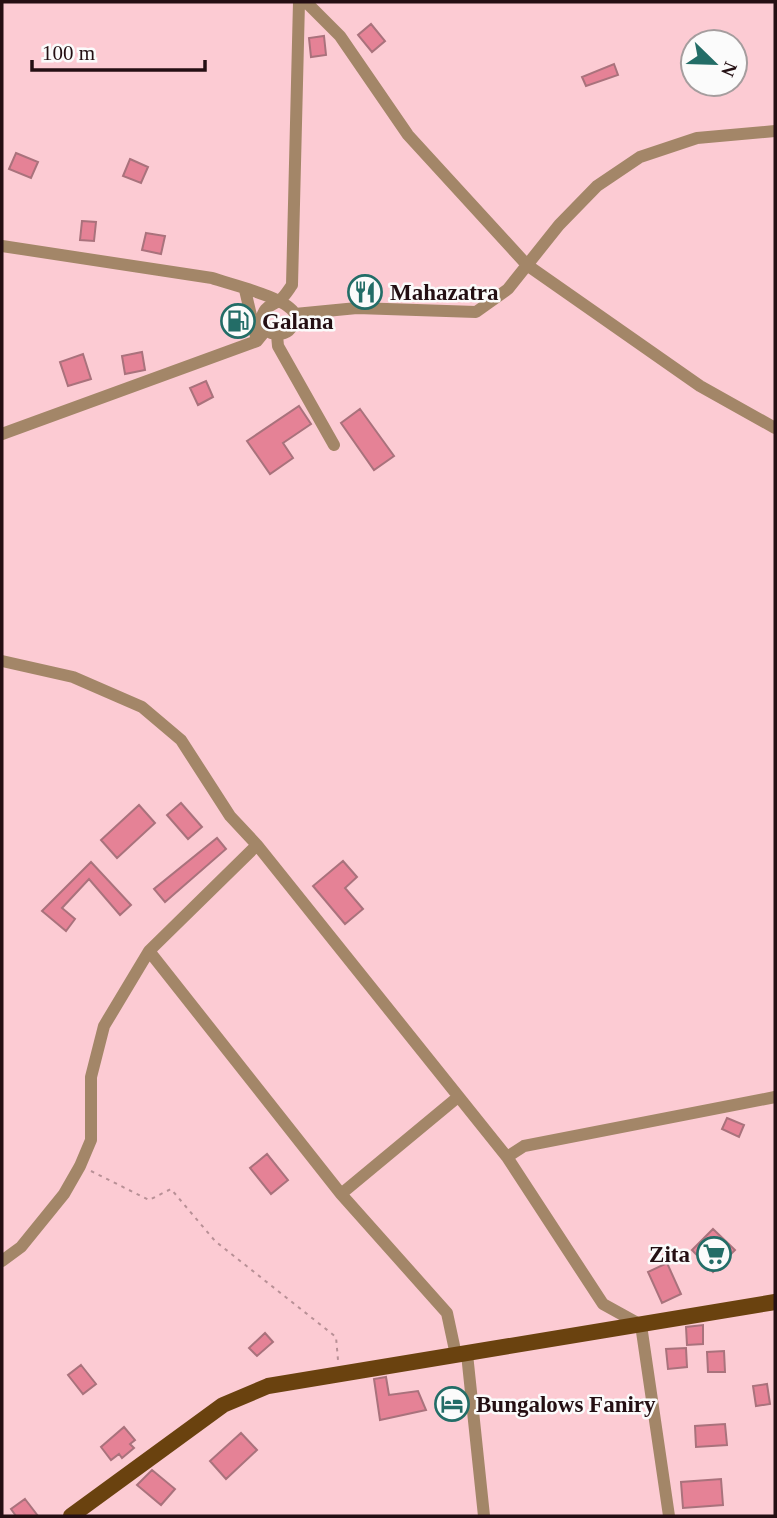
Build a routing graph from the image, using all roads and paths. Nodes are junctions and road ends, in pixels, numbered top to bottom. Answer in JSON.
{"nodes":[{"id":1,"x":299,"y":2,"type":"edge"},
{"id":2,"x":306,"y":2,"type":"edge"},
{"id":3,"x":775,"y":131,"type":"edge"},
{"id":4,"x":2,"y":246,"type":"edge"},
{"id":5,"x":527,"y":265,"type":"junction"},
{"id":6,"x":245,"y":290,"type":"junction"},
{"id":7,"x":279,"y":301,"type":"junction"},
{"id":8,"x":295,"y":314,"type":"junction"},
{"id":9,"x":271,"y":332,"type":"junction"},
{"id":10,"x":257,"y":341,"type":"junction"},
{"id":11,"x":775,"y":428,"type":"edge"},
{"id":12,"x":2,"y":434,"type":"edge"},
{"id":13,"x":334,"y":445,"type":"dead end"},
{"id":14,"x":2,"y":661,"type":"edge"},
{"id":15,"x":257,"y":845,"type":"junction"},
{"id":16,"x":149,"y":951,"type":"junction"},
{"id":17,"x":458,"y":1097,"type":"junction"},
{"id":18,"x":775,"y":1097,"type":"edge"},
{"id":19,"x":507,"y":1157,"type":"junction"},
{"id":20,"x":80,"y":1166,"type":"junction"},
{"id":21,"x":341,"y":1194,"type":"junction"},
{"id":22,"x":2,"y":1261,"type":"edge"},
{"id":23,"x":775,"y":1302,"type":"edge"},
{"id":24,"x":641,"y":1325,"type":"junction"},
{"id":25,"x":461,"y":1354,"type":"junction"},
{"id":26,"x":337,"y":1375,"type":"junction"},
{"id":27,"x":71,"y":1516,"type":"edge"},
{"id":28,"x":484,"y":1516,"type":"edge"},
{"id":29,"x":669,"y":1516,"type":"edge"}],
"edges":[{"from":1,"to":7,"type":"street"},
{"from":2,"to":5,"type":"street"},
{"from":3,"to":5,"type":"street"},
{"from":4,"to":6,"type":"street"},
{"from":5,"to":8,"type":"street"},
{"from":5,"to":11,"type":"street"},
{"from":6,"to":7,"type":"street"},
{"from":6,"to":10,"type":"street"},
{"from":7,"to":8,"type":"street"},
{"from":7,"to":9,"type":"street"},
{"from":8,"to":9,"type":"street"},
{"from":9,"to":10,"type":"street"},
{"from":9,"to":13,"type":"street"},
{"from":10,"to":12,"type":"street"},
{"from":14,"to":15,"type":"street"},
{"from":15,"to":16,"type":"street"},
{"from":15,"to":17,"type":"street"},
{"from":16,"to":20,"type":"street"},
{"from":16,"to":21,"type":"street"},
{"from":17,"to":19,"type":"street"},
{"from":17,"to":21,"type":"street"},
{"from":18,"to":19,"type":"street"},
{"from":19,"to":24,"type":"street"},
{"from":20,"to":22,"type":"street"},
{"from":20,"to":26,"type":"path"},
{"from":21,"to":25,"type":"street"},
{"from":23,"to":24,"type":"main road"},
{"from":24,"to":25,"type":"main road"},
{"from":24,"to":29,"type":"street"},
{"from":25,"to":26,"type":"main road"},
{"from":25,"to":28,"type":"street"},
{"from":26,"to":27,"type":"main road"}]}
